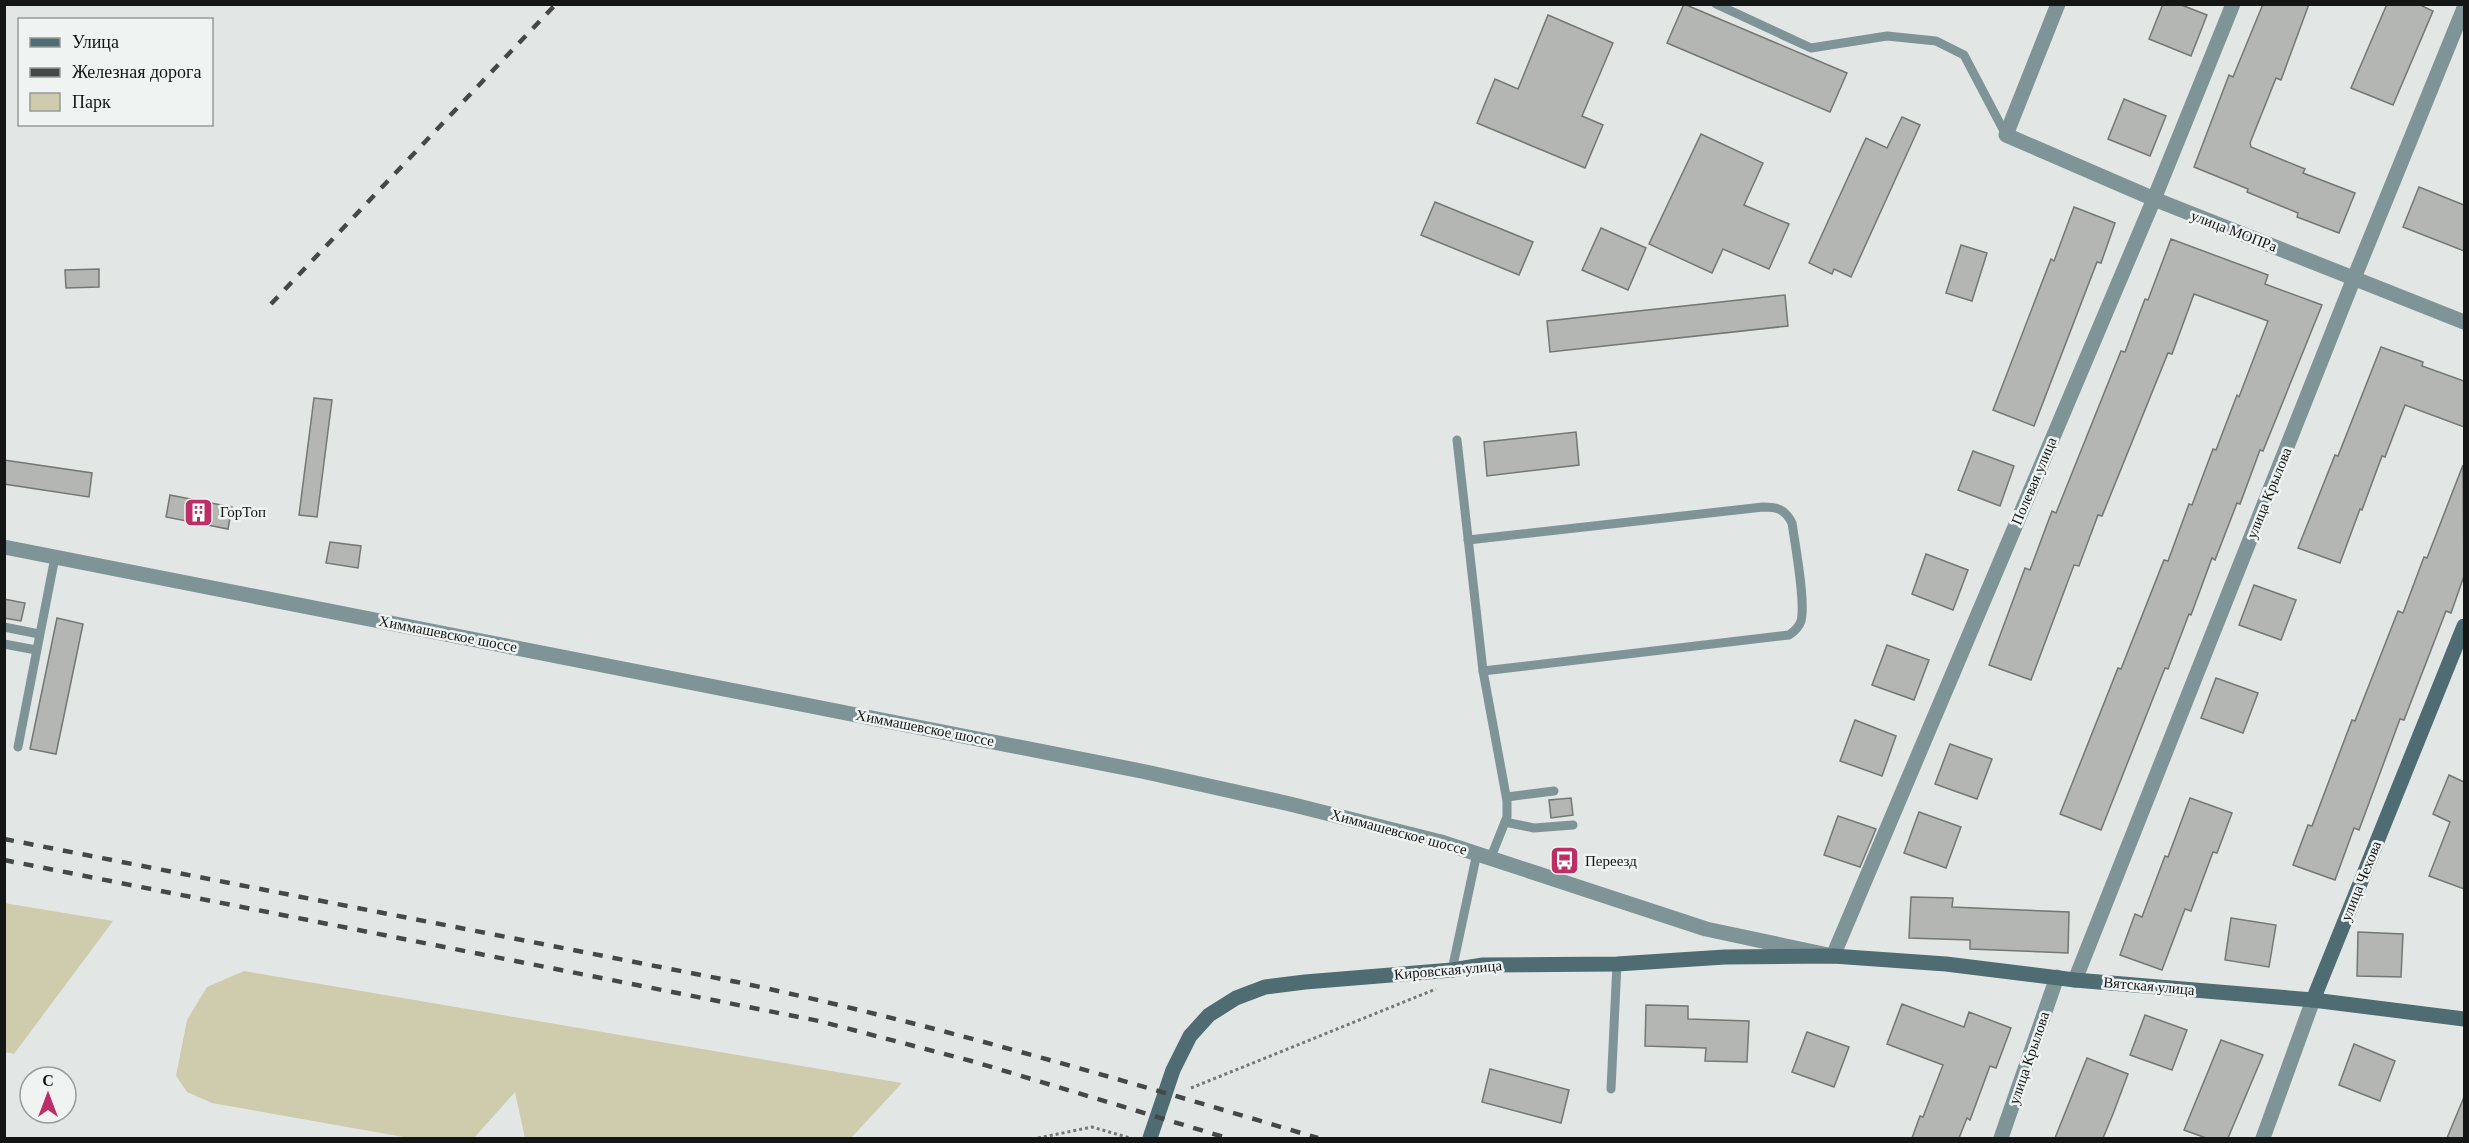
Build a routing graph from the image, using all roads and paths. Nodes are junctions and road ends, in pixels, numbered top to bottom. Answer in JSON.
{"nodes":[{"id":1,"x":1716,"y":4,"type":"edge"},
{"id":2,"x":2058,"y":4,"type":"edge"},
{"id":3,"x":2233,"y":4,"type":"edge"},
{"id":4,"x":2464,"y":8,"type":"edge"},
{"id":5,"x":2006,"y":135,"type":"junction"},
{"id":6,"x":2154,"y":200,"type":"junction"},
{"id":7,"x":2354,"y":278,"type":"junction"},
{"id":8,"x":2464,"y":322,"type":"edge"},
{"id":9,"x":1457,"y":440,"type":"dead end"},
{"id":10,"x":1468,"y":540,"type":"junction"},
{"id":11,"x":4,"y":547,"type":"edge"},
{"id":12,"x":55,"y":557,"type":"junction"},
{"id":13,"x":2464,"y":626,"type":"edge"},
{"id":14,"x":4,"y":627,"type":"edge"},
{"id":15,"x":39,"y":634,"type":"junction"},
{"id":16,"x":4,"y":644,"type":"edge"},
{"id":17,"x":36,"y":650,"type":"junction"},
{"id":18,"x":1483,"y":671,"type":"junction"},
{"id":19,"x":18,"y":747,"type":"dead end"},
{"id":20,"x":1554,"y":791,"type":"dead end"},
{"id":21,"x":1506,"y":797,"type":"junction"},
{"id":22,"x":1504,"y":822,"type":"junction"},
{"id":23,"x":1573,"y":825,"type":"dead end"},
{"id":24,"x":1484,"y":855,"type":"junction"},
{"id":25,"x":1833,"y":956,"type":"junction"},
{"id":26,"x":1617,"y":964,"type":"junction"},
{"id":27,"x":1452,"y":970,"type":"junction"},
{"id":28,"x":2057,"y":977,"type":"junction"},
{"id":29,"x":2075,"y":980,"type":"junction"},
{"id":30,"x":1445,"y":986,"type":"dead end"},
{"id":31,"x":2313,"y":1000,"type":"junction"},
{"id":32,"x":2464,"y":1019,"type":"edge"},
{"id":33,"x":1191,"y":1088,"type":"dead end"},
{"id":34,"x":1611,"y":1089,"type":"dead end"},
{"id":35,"x":1038,"y":1138,"type":"edge"},
{"id":36,"x":1130,"y":1138,"type":"edge"},
{"id":37,"x":1150,"y":1138,"type":"edge"},
{"id":38,"x":2001,"y":1138,"type":"edge"},
{"id":39,"x":2263,"y":1138,"type":"edge"}],
"edges":[{"from":1,"to":5,"type":"lane"},
{"from":2,"to":5,"type":"street"},
{"from":3,"to":6,"type":"street","name":"Полевая улица"},
{"from":4,"to":7,"type":"street","name":"улица Крылова"},
{"from":5,"to":6,"type":"street","name":"улица МОПРа"},
{"from":6,"to":7,"type":"street","name":"улица МОПРа"},
{"from":6,"to":25,"type":"street","name":"Полевая улица"},
{"from":7,"to":8,"type":"street","name":"улица МОПРа"},
{"from":7,"to":29,"type":"street","name":"улица Крылова"},
{"from":9,"to":10,"type":"lane"},
{"from":10,"to":18,"type":"lane"},
{"from":10,"to":18,"type":"lane"},
{"from":11,"to":12,"type":"street","name":"Химмашевское шоссе"},
{"from":12,"to":15,"type":"lane"},
{"from":12,"to":24,"type":"street","name":"Химмашевское шоссе"},
{"from":13,"to":31,"type":"main road","name":"улица Чехова"},
{"from":14,"to":15,"type":"lane"},
{"from":15,"to":17,"type":"lane"},
{"from":16,"to":17,"type":"lane"},
{"from":17,"to":19,"type":"lane"},
{"from":18,"to":21,"type":"lane"},
{"from":20,"to":21,"type":"lane"},
{"from":21,"to":22,"type":"lane"},
{"from":22,"to":23,"type":"lane"},
{"from":22,"to":24,"type":"lane"},
{"from":24,"to":25,"type":"street","name":"Химмашевское шоссе"},
{"from":24,"to":27,"type":"lane"},
{"from":25,"to":26,"type":"main road","name":"Кировская улица"},
{"from":25,"to":28,"type":"main road","name":"Вятская улица"},
{"from":26,"to":27,"type":"main road","name":"Кировская улица"},
{"from":26,"to":34,"type":"lane"},
{"from":27,"to":37,"type":"main road","name":"Кировская улица"},
{"from":28,"to":29,"type":"main road","name":"Вятская улица"},
{"from":28,"to":38,"type":"street","name":"улица Крылова"},
{"from":29,"to":31,"type":"main road","name":"Вятская улица"},
{"from":30,"to":33,"type":"path"},
{"from":31,"to":32,"type":"main road","name":"Вятская улица"},
{"from":31,"to":39,"type":"street","name":"улица Чехова"},
{"from":35,"to":36,"type":"path"}]}
